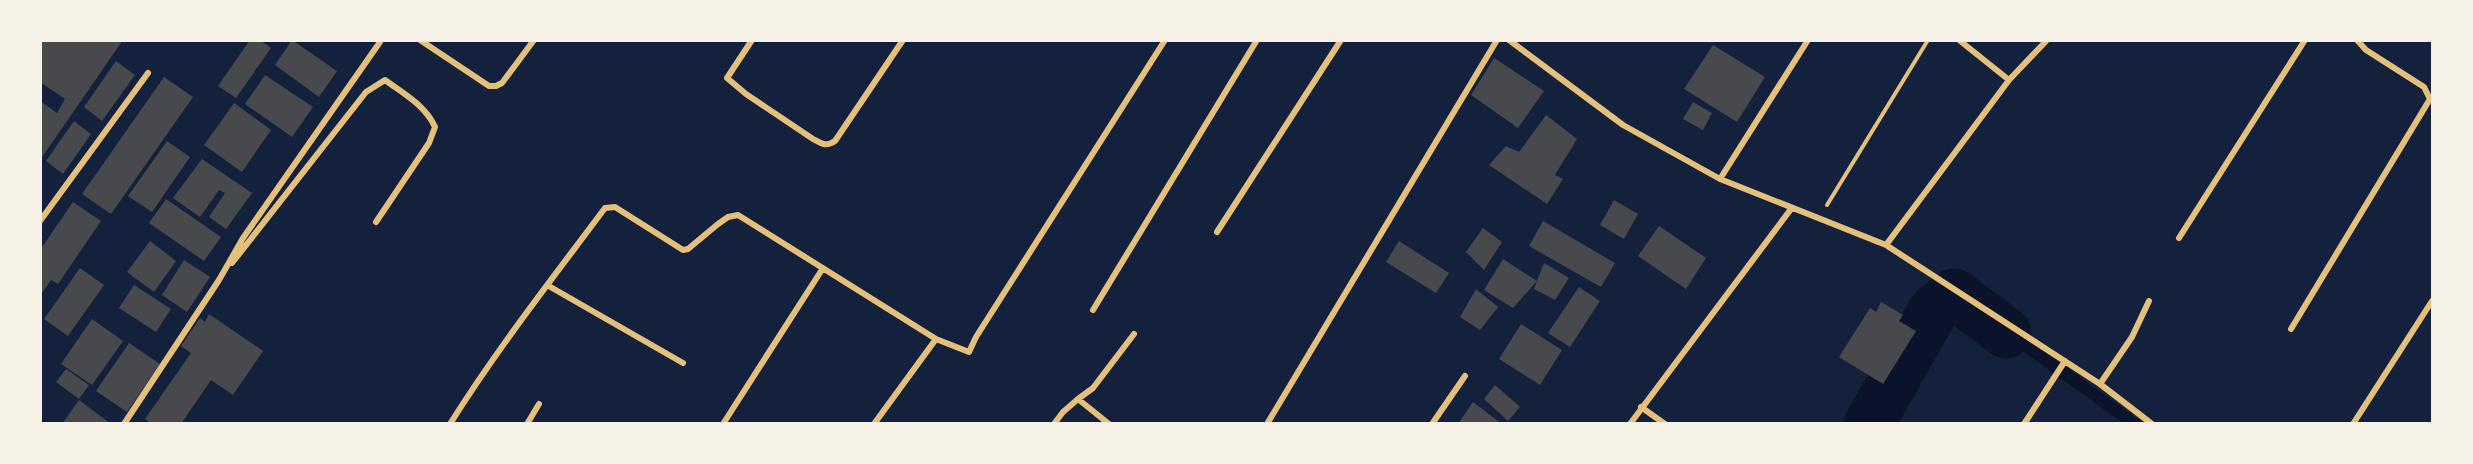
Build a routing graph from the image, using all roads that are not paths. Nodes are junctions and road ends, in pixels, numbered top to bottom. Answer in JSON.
{"nodes":[{"id":1,"x":534,"y":40,"type":"edge"},
{"id":2,"x":752,"y":40,"type":"edge"},
{"id":3,"x":903,"y":40,"type":"edge"},
{"id":4,"x":1165,"y":40,"type":"edge"},
{"id":5,"x":1257,"y":40,"type":"edge"},
{"id":6,"x":1341,"y":40,"type":"edge"},
{"id":7,"x":1497,"y":40,"type":"edge"},
{"id":8,"x":1509,"y":40,"type":"edge"},
{"id":9,"x":1808,"y":40,"type":"edge"},
{"id":10,"x":1959,"y":40,"type":"edge"},
{"id":11,"x":2047,"y":40,"type":"edge"},
{"id":12,"x":2305,"y":40,"type":"edge"},
{"id":13,"x":2357,"y":40,"type":"edge"},
{"id":14,"x":420,"y":41,"type":"edge"},
{"id":15,"x":380,"y":42,"type":"dead end"},
{"id":16,"x":148,"y":73,"type":"dead end"},
{"id":17,"x":2009,"y":80,"type":"junction"},
{"id":18,"x":1720,"y":179,"type":"junction"},
{"id":19,"x":1791,"y":209,"type":"junction"},
{"id":20,"x":40,"y":221,"type":"edge"},
{"id":21,"x":376,"y":222,"type":"dead end"},
{"id":22,"x":1217,"y":232,"type":"dead end"},
{"id":23,"x":2179,"y":238,"type":"dead end"},
{"id":24,"x":1886,"y":245,"type":"junction"},
{"id":25,"x":823,"y":268,"type":"junction"},
{"id":26,"x":219,"y":280,"type":"junction"},
{"id":27,"x":547,"y":285,"type":"junction"},
{"id":28,"x":2149,"y":301,"type":"dead end"},
{"id":29,"x":2433,"y":301,"type":"edge"},
{"id":30,"x":1093,"y":310,"type":"dead end"},
{"id":31,"x":2291,"y":329,"type":"dead end"},
{"id":32,"x":1134,"y":334,"type":"dead end"},
{"id":33,"x":936,"y":339,"type":"junction"},
{"id":34,"x":2064,"y":362,"type":"junction"},
{"id":35,"x":683,"y":363,"type":"dead end"},
{"id":36,"x":1465,"y":376,"type":"dead end"},
{"id":37,"x":2100,"y":384,"type":"junction"},
{"id":38,"x":1078,"y":399,"type":"junction"},
{"id":39,"x":539,"y":404,"type":"dead end"},
{"id":40,"x":1641,"y":407,"type":"junction"},
{"id":41,"x":124,"y":423,"type":"edge"},
{"id":42,"x":450,"y":423,"type":"edge"},
{"id":43,"x":527,"y":423,"type":"edge"},
{"id":44,"x":723,"y":423,"type":"edge"},
{"id":45,"x":874,"y":423,"type":"edge"},
{"id":46,"x":1054,"y":423,"type":"edge"},
{"id":47,"x":1109,"y":423,"type":"edge"},
{"id":48,"x":1267,"y":423,"type":"edge"},
{"id":49,"x":1432,"y":423,"type":"edge"},
{"id":50,"x":1630,"y":423,"type":"edge"},
{"id":51,"x":1665,"y":423,"type":"edge"},
{"id":52,"x":2024,"y":423,"type":"edge"},
{"id":53,"x":2152,"y":423,"type":"edge"},
{"id":54,"x":2354,"y":423,"type":"edge"}],
"edges":[{"from":1,"to":14,"type":"street"},
{"from":2,"to":3,"type":"street"},
{"from":4,"to":33,"type":"street"},
{"from":5,"to":30,"type":"street"},
{"from":6,"to":22,"type":"street"},
{"from":7,"to":48,"type":"street"},
{"from":8,"to":18,"type":"street"},
{"from":9,"to":18,"type":"street"},
{"from":10,"to":17,"type":"street"},
{"from":11,"to":17,"type":"street"},
{"from":12,"to":23,"type":"street"},
{"from":13,"to":31,"type":"street"},
{"from":15,"to":26,"type":"street"},
{"from":16,"to":20,"type":"street"},
{"from":17,"to":24,"type":"street"},
{"from":18,"to":19,"type":"street"},
{"from":19,"to":24,"type":"street"},
{"from":19,"to":40,"type":"street"},
{"from":21,"to":26,"type":"street"},
{"from":24,"to":34,"type":"street"},
{"from":25,"to":27,"type":"street"},
{"from":25,"to":33,"type":"street"},
{"from":25,"to":44,"type":"street"},
{"from":26,"to":41,"type":"street"},
{"from":27,"to":35,"type":"street"},
{"from":27,"to":42,"type":"street"},
{"from":28,"to":37,"type":"street"},
{"from":29,"to":54,"type":"street"},
{"from":32,"to":38,"type":"street"},
{"from":33,"to":45,"type":"street"},
{"from":34,"to":37,"type":"street"},
{"from":34,"to":52,"type":"street"},
{"from":36,"to":49,"type":"street"},
{"from":37,"to":53,"type":"street"},
{"from":38,"to":46,"type":"street"},
{"from":38,"to":47,"type":"street"},
{"from":39,"to":43,"type":"street"},
{"from":40,"to":50,"type":"street"},
{"from":40,"to":51,"type":"street"}]}
